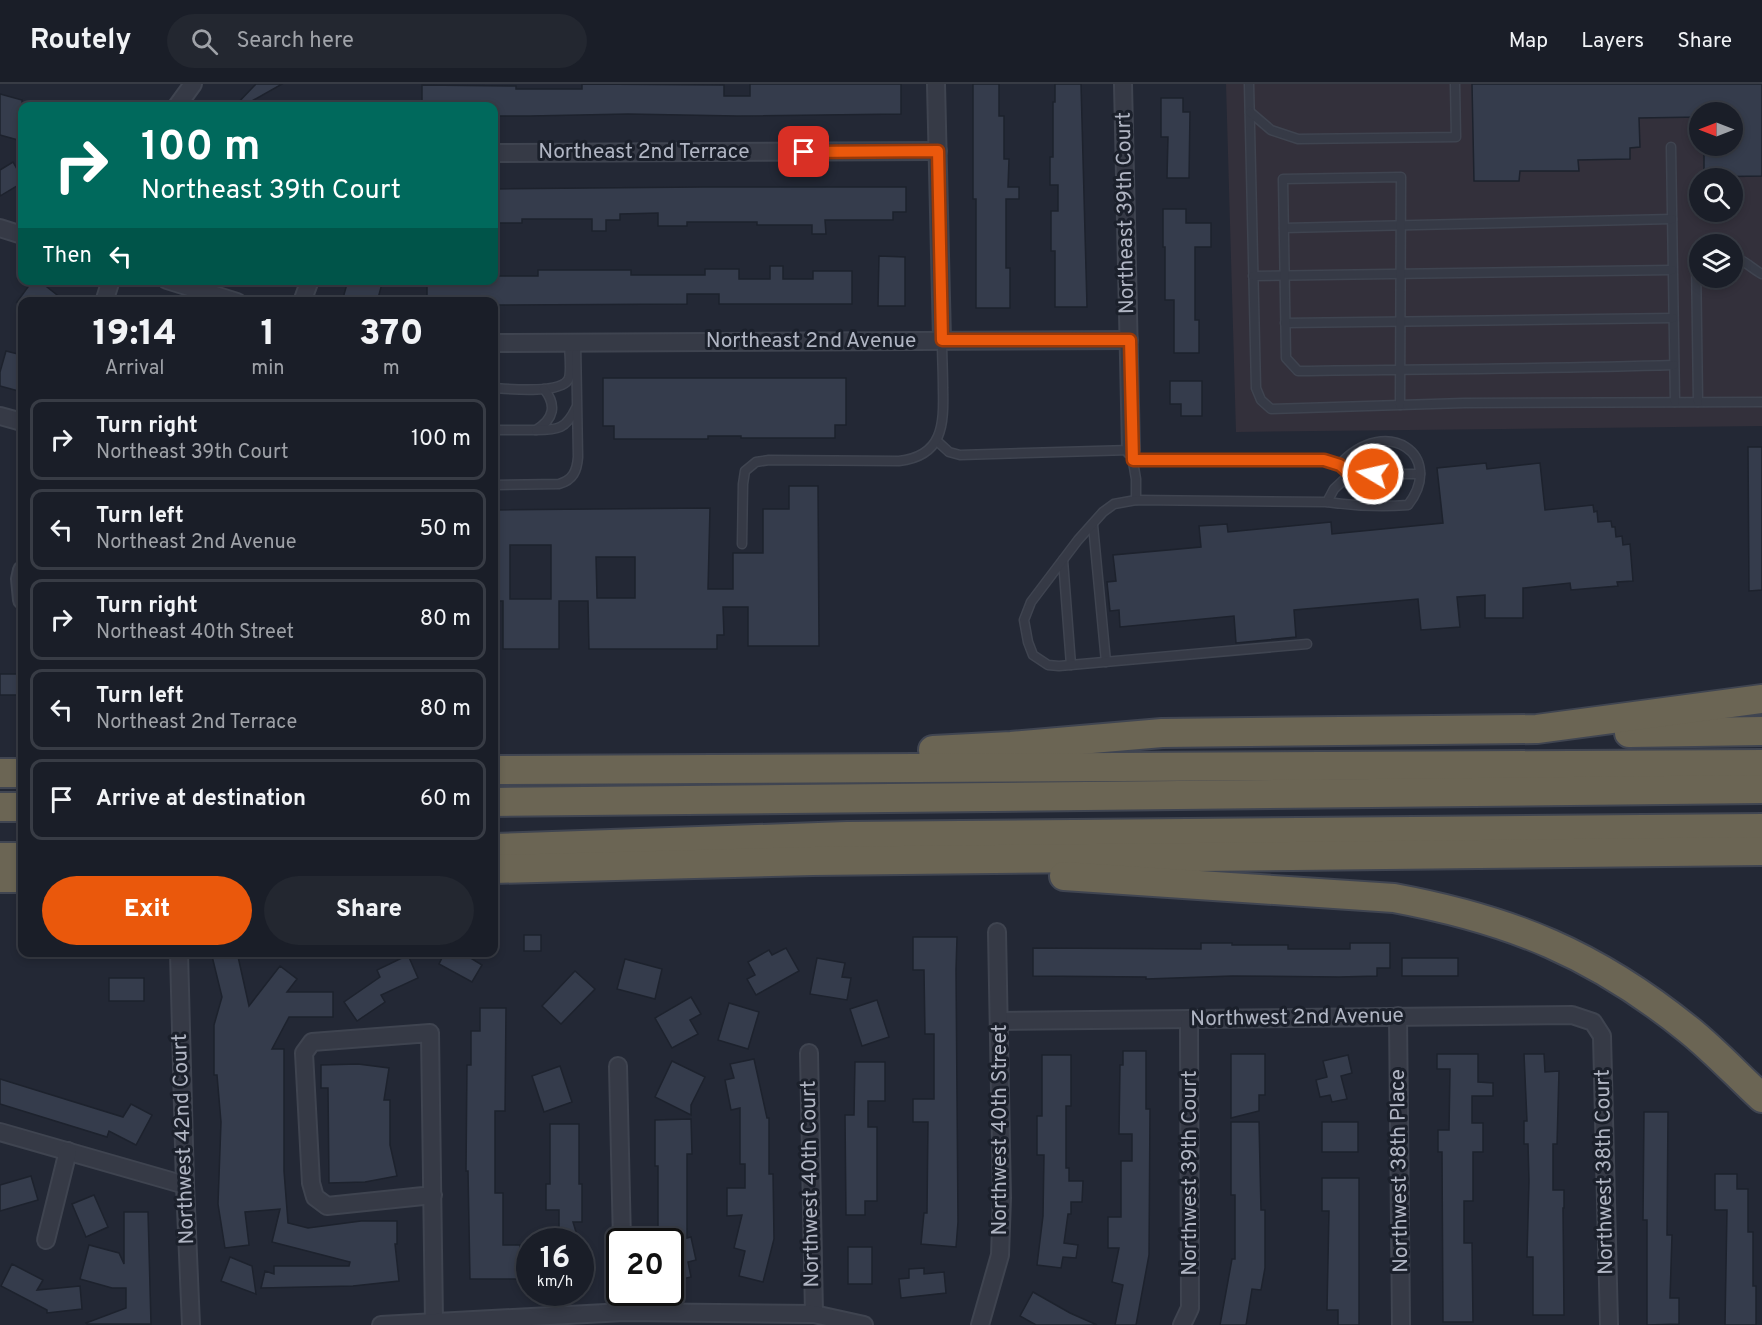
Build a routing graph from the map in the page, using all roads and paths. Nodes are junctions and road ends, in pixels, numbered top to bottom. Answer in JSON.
{"nodes":[{"id":1,"x":193,"y":84,"type":"edge"},
{"id":2,"x":936,"y":84,"type":"edge"},
{"id":3,"x":1123,"y":84,"type":"edge"},
{"id":4,"x":1249,"y":84,"type":"edge"},
{"id":5,"x":1455,"y":84,"type":"edge"},
{"id":6,"x":180,"y":102,"type":"edge"},
{"id":7,"x":1250,"y":112,"type":"junction"},
{"id":8,"x":1671,"y":147,"type":"dead end"},
{"id":9,"x":938,"y":151,"type":"junction"},
{"id":10,"x":498,"y":153,"type":"edge"},
{"id":11,"x":1672,"y":219,"type":"junction"},
{"id":12,"x":1400,"y":225,"type":"junction"},
{"id":13,"x":0,"y":228,"type":"edge"},
{"id":14,"x":1284,"y":228,"type":"junction"},
{"id":15,"x":18,"y":234,"type":"edge"},
{"id":16,"x":1743,"y":262,"type":"edge"},
{"id":17,"x":1672,"y":270,"type":"junction"},
{"id":18,"x":1400,"y":274,"type":"junction"},
{"id":19,"x":1762,"y":274,"type":"edge"},
{"id":20,"x":1253,"y":276,"type":"junction"},
{"id":21,"x":1284,"y":276,"type":"junction"},
{"id":22,"x":183,"y":285,"type":"edge"},
{"id":23,"x":1696,"y":288,"type":"edge"},
{"id":24,"x":221,"y":297,"type":"edge"},
{"id":25,"x":1673,"y":318,"type":"junction"},
{"id":26,"x":1399,"y":321,"type":"junction"},
{"id":27,"x":1285,"y":323,"type":"junction"},
{"id":28,"x":942,"y":340,"type":"junction"},
{"id":29,"x":1130,"y":340,"type":"junction"},
{"id":30,"x":572,"y":342,"type":"junction"},
{"id":31,"x":498,"y":343,"type":"edge"},
{"id":32,"x":1674,"y":366,"type":"junction"},
{"id":33,"x":1399,"y":369,"type":"junction"},
{"id":34,"x":498,"y":388,"type":"edge"},
{"id":35,"x":544,"y":389,"type":"junction"},
{"id":36,"x":1674,"y":402,"type":"junction"},
{"id":37,"x":1698,"y":402,"type":"junction"},
{"id":38,"x":1762,"y":402,"type":"edge"},
{"id":39,"x":1400,"y":405,"type":"junction"},
{"id":40,"x":577,"y":406,"type":"junction"},
{"id":41,"x":0,"y":416,"type":"edge"},
{"id":42,"x":18,"y":421,"type":"edge"},
{"id":43,"x":498,"y":430,"type":"edge"},
{"id":44,"x":536,"y":430,"type":"junction"},
{"id":45,"x":937,"y":441,"type":"junction"},
{"id":46,"x":1132,"y":455,"type":"junction"},
{"id":47,"x":1340,"y":465,"type":"junction"},
{"id":48,"x":1350,"y":474,"type":"junction"},
{"id":49,"x":1420,"y":474,"type":"junction"},
{"id":50,"x":498,"y":485,"type":"edge"},
{"id":51,"x":1136,"y":500,"type":"junction"},
{"id":52,"x":1328,"y":501,"type":"junction"},
{"id":53,"x":1093,"y":525,"type":"junction"},
{"id":54,"x":742,"y":544,"type":"dead end"},
{"id":55,"x":1063,"y":560,"type":"junction"},
{"id":56,"x":1307,"y":644,"type":"dead end"},
{"id":57,"x":1106,"y":662,"type":"junction"},
{"id":58,"x":1071,"y":665,"type":"junction"},
{"id":59,"x":1762,"y":699,"type":"edge"},
{"id":60,"x":1538,"y":729,"type":"junction"},
{"id":61,"x":1762,"y":731,"type":"edge"},
{"id":62,"x":1762,"y":764,"type":"edge"},
{"id":63,"x":748,"y":769,"type":"junction"},
{"id":64,"x":498,"y":770,"type":"edge"},
{"id":65,"x":0,"y":773,"type":"edge"},
{"id":66,"x":18,"y":773,"type":"edge"},
{"id":67,"x":1762,"y":789,"type":"edge"},
{"id":68,"x":498,"y":802,"type":"edge"},
{"id":69,"x":0,"y":807,"type":"edge"},
{"id":70,"x":18,"y":807,"type":"edge"},
{"id":71,"x":1762,"y":828,"type":"edge"},
{"id":72,"x":498,"y":835,"type":"edge"},
{"id":73,"x":847,"y":836,"type":"junction"},
{"id":74,"x":0,"y":839,"type":"edge"},
{"id":75,"x":18,"y":839,"type":"edge"},
{"id":76,"x":498,"y":848,"type":"edge"},
{"id":77,"x":1762,"y":851,"type":"edge"},
{"id":78,"x":18,"y":856,"type":"edge"},
{"id":79,"x":0,"y":857,"type":"edge"},
{"id":80,"x":813,"y":861,"type":"junction"},
{"id":81,"x":498,"y":869,"type":"edge"},
{"id":82,"x":0,"y":878,"type":"edge"},
{"id":83,"x":18,"y":878,"type":"edge"},
{"id":84,"x":998,"y":932,"type":"dead end"},
{"id":85,"x":179,"y":957,"type":"edge"},
{"id":86,"x":1398,"y":1016,"type":"junction"},
{"id":87,"x":1189,"y":1019,"type":"junction"},
{"id":88,"x":1000,"y":1021,"type":"junction"},
{"id":89,"x":1593,"y":1022,"type":"joint"},
{"id":90,"x":809,"y":1053,"type":"dead end"},
{"id":91,"x":618,"y":1066,"type":"dead end"},
{"id":92,"x":1762,"y":1098,"type":"edge"},
{"id":93,"x":0,"y":1132,"type":"edge"},
{"id":94,"x":68,"y":1151,"type":"junction"},
{"id":95,"x":185,"y":1185,"type":"junction"},
{"id":96,"x":433,"y":1195,"type":"junction"},
{"id":97,"x":622,"y":1228,"type":"edge"},
{"id":98,"x":46,"y":1240,"type":"dead end"},
{"id":99,"x":624,"y":1306,"type":"edge"},
{"id":100,"x":624,"y":1312,"type":"junction"},
{"id":101,"x":814,"y":1314,"type":"junction"},
{"id":102,"x":434,"y":1322,"type":"junction"},
{"id":103,"x":191,"y":1325,"type":"edge"},
{"id":104,"x":381,"y":1325,"type":"edge"},
{"id":105,"x":864,"y":1325,"type":"edge"},
{"id":106,"x":980,"y":1325,"type":"edge"},
{"id":107,"x":1182,"y":1325,"type":"edge"},
{"id":108,"x":1401,"y":1325,"type":"edge"},
{"id":109,"x":1609,"y":1325,"type":"edge"}],
"edges":[{"from":1,"to":6,"type":"street"},
{"from":2,"to":9,"type":"street"},
{"from":3,"to":29,"type":"street","name":"Northeast 39th Court"},
{"from":4,"to":7,"type":"lane"},
{"from":5,"to":7,"type":"lane"},
{"from":7,"to":20,"type":"lane"},
{"from":8,"to":11,"type":"lane"},
{"from":9,"to":10,"type":"street","name":"Northeast 2nd Terrace"},
{"from":9,"to":28,"type":"street"},
{"from":11,"to":12,"type":"lane"},
{"from":11,"to":17,"type":"lane"},
{"from":12,"to":14,"type":"lane"},
{"from":12,"to":14,"type":"lane"},
{"from":12,"to":18,"type":"lane"},
{"from":13,"to":15,"type":"street"},
{"from":14,"to":21,"type":"lane"},
{"from":16,"to":19,"type":"lane"},
{"from":17,"to":18,"type":"lane"},
{"from":17,"to":25,"type":"lane"},
{"from":18,"to":21,"type":"lane"},
{"from":18,"to":26,"type":"lane"},
{"from":20,"to":21,"type":"lane"},
{"from":20,"to":39,"type":"lane"},
{"from":21,"to":27,"type":"lane"},
{"from":22,"to":24,"type":"street"},
{"from":23,"to":37,"type":"lane"},
{"from":25,"to":26,"type":"lane"},
{"from":25,"to":32,"type":"lane"},
{"from":26,"to":27,"type":"lane"},
{"from":26,"to":33,"type":"lane"},
{"from":27,"to":33,"type":"lane"},
{"from":28,"to":29,"type":"street","name":"Northeast 2nd Avenue"},
{"from":28,"to":30,"type":"street","name":"Northeast 2nd Avenue"},
{"from":28,"to":45,"type":"lane"},
{"from":29,"to":46,"type":"street","name":"Northeast 39th Court"},
{"from":30,"to":31,"type":"street","name":"Northeast 2nd Avenue"},
{"from":30,"to":35,"type":"lane"},
{"from":30,"to":40,"type":"lane"},
{"from":32,"to":33,"type":"lane"},
{"from":32,"to":36,"type":"lane"},
{"from":33,"to":39,"type":"lane"},
{"from":34,"to":35,"type":"lane"},
{"from":35,"to":44,"type":"lane"},
{"from":36,"to":37,"type":"lane"},
{"from":36,"to":39,"type":"lane"},
{"from":37,"to":38,"type":"lane"},
{"from":40,"to":44,"type":"lane"},
{"from":40,"to":50,"type":"lane"},
{"from":41,"to":42,"type":"street"},
{"from":43,"to":44,"type":"lane"},
{"from":45,"to":46,"type":"lane"},
{"from":45,"to":54,"type":"lane"},
{"from":46,"to":47,"type":"lane"},
{"from":46,"to":51,"type":"lane"},
{"from":47,"to":48,"type":"lane"},
{"from":47,"to":49,"type":"lane"},
{"from":48,"to":49,"type":"lane"},
{"from":48,"to":52,"type":"lane"},
{"from":49,"to":52,"type":"lane"},
{"from":51,"to":52,"type":"lane"},
{"from":51,"to":53,"type":"lane"},
{"from":53,"to":55,"type":"lane"},
{"from":53,"to":57,"type":"lane"},
{"from":55,"to":58,"type":"lane"},
{"from":55,"to":58,"type":"lane"},
{"from":56,"to":57,"type":"lane"},
{"from":57,"to":58,"type":"lane"},
{"from":59,"to":60,"type":"highway"},
{"from":60,"to":61,"type":"highway"},
{"from":60,"to":63,"type":"highway"},
{"from":62,"to":63,"type":"highway"},
{"from":63,"to":64,"type":"highway"},
{"from":65,"to":66,"type":"highway"},
{"from":67,"to":68,"type":"highway"},
{"from":69,"to":70,"type":"highway"},
{"from":71,"to":73,"type":"highway"},
{"from":72,"to":73,"type":"highway"},
{"from":73,"to":76,"type":"highway"},
{"from":74,"to":75,"type":"highway"},
{"from":77,"to":80,"type":"highway"},
{"from":78,"to":79,"type":"highway"},
{"from":80,"to":81,"type":"highway"},
{"from":80,"to":92,"type":"highway"},
{"from":82,"to":83,"type":"highway"},
{"from":84,"to":88,"type":"street","name":"Northwest 40th Street"},
{"from":85,"to":95,"type":"street","name":"Northwest 42nd Court"},
{"from":86,"to":87,"type":"street","name":"Northwest 2nd Avenue"},
{"from":86,"to":89,"type":"street","name":"Northwest 2nd Avenue"},
{"from":86,"to":108,"type":"street","name":"Northwest 38th Place"},
{"from":87,"to":88,"type":"street","name":"Northwest 2nd Avenue"},
{"from":87,"to":107,"type":"street","name":"Northwest 39th Court"},
{"from":88,"to":106,"type":"street","name":"Northwest 40th Street"},
{"from":89,"to":109,"type":"street","name":"Northwest 38th Court"},
{"from":90,"to":101,"type":"street","name":"Northwest 40th Court"},
{"from":91,"to":97,"type":"street"},
{"from":93,"to":94,"type":"street"},
{"from":94,"to":95,"type":"street"},
{"from":94,"to":98,"type":"street"},
{"from":95,"to":103,"type":"street","name":"Northwest 42nd Court"},
{"from":96,"to":96,"type":"street"},
{"from":96,"to":102,"type":"street"},
{"from":99,"to":100,"type":"street"},
{"from":100,"to":101,"type":"street"},
{"from":100,"to":102,"type":"street"},
{"from":101,"to":105,"type":"street"},
{"from":102,"to":104,"type":"street"}]}
